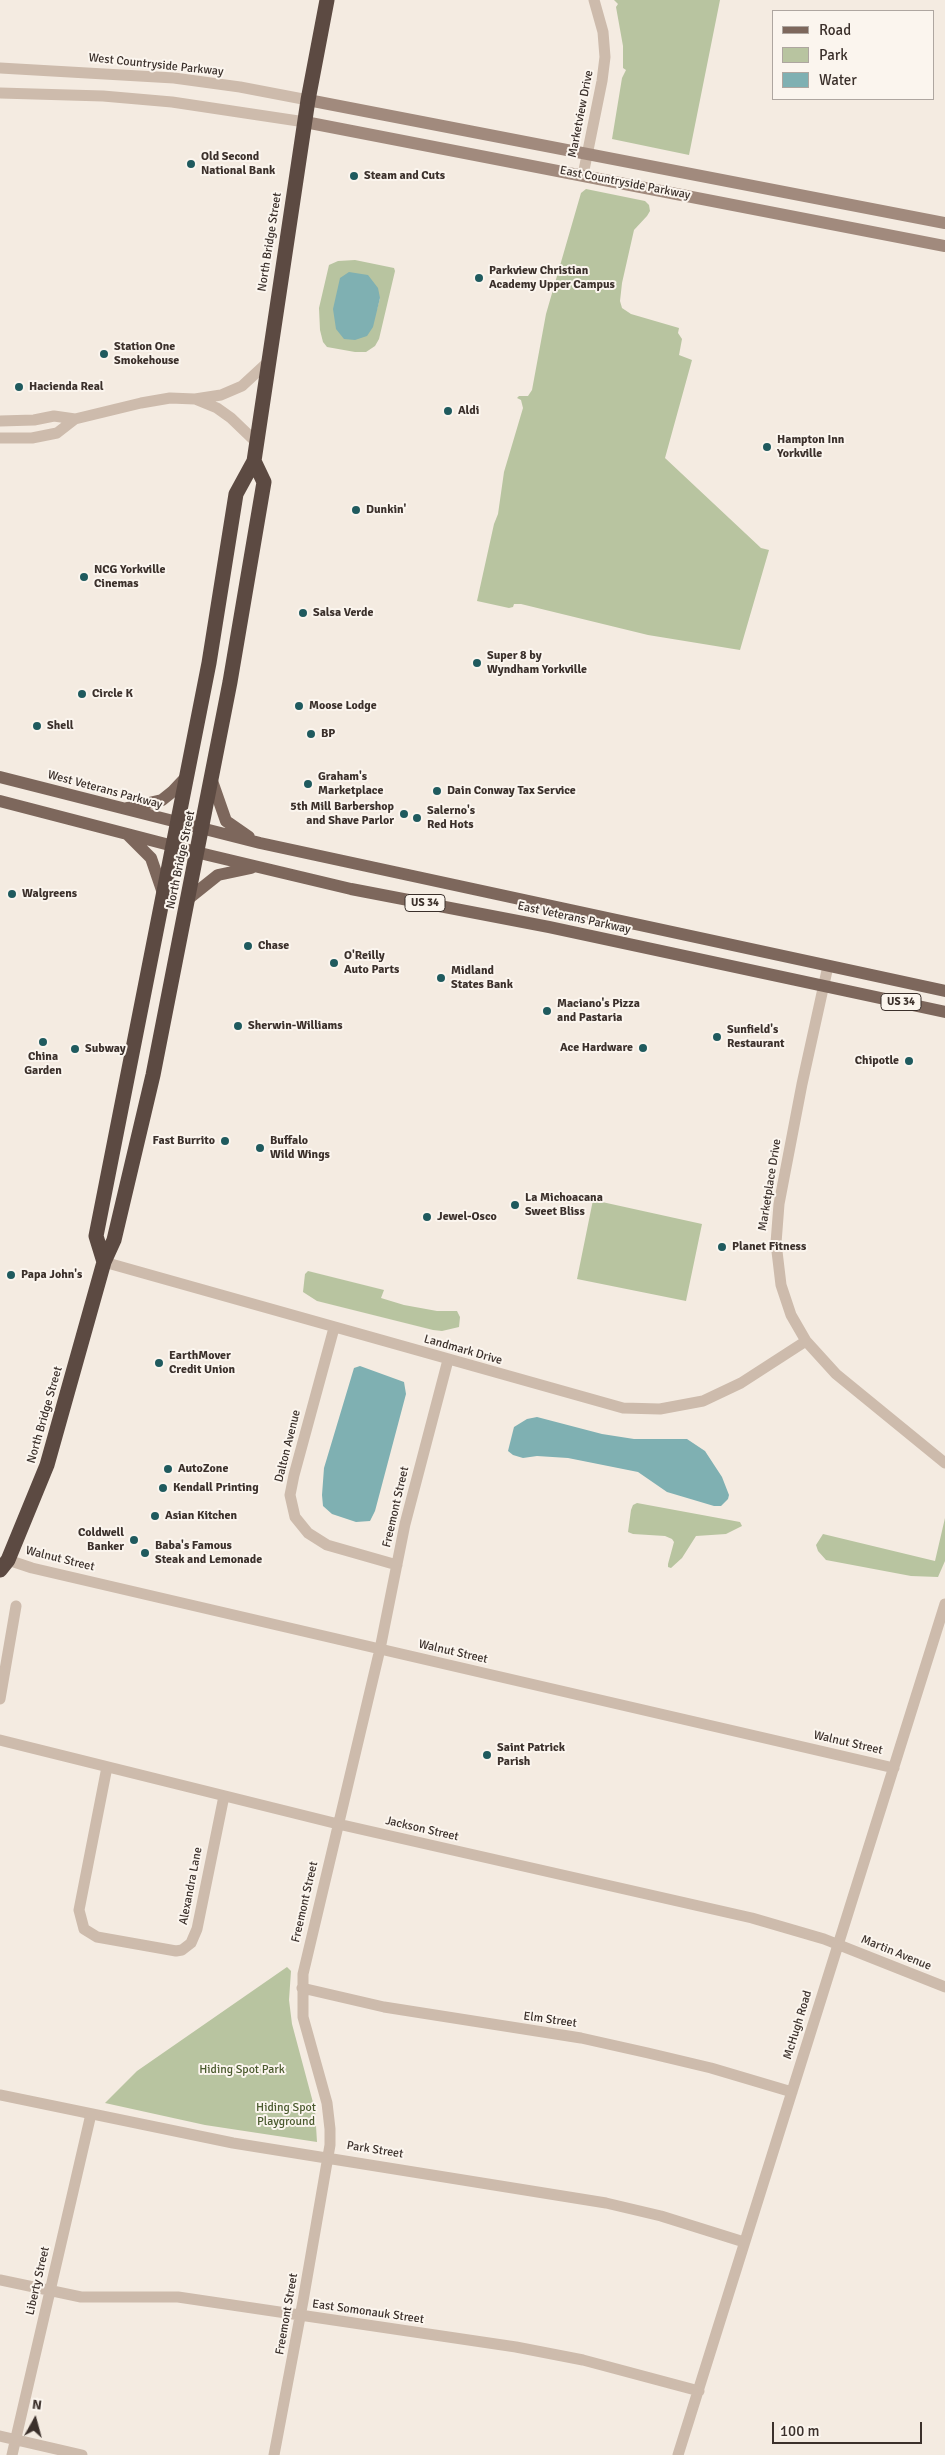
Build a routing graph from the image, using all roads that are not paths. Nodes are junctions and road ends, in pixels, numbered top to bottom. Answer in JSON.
{"nodes":[{"id":1,"x":327,"y":0,"type":"edge"},
{"id":2,"x":594,"y":0,"type":"edge"},
{"id":3,"x":0,"y":68,"type":"edge"},
{"id":4,"x":0,"y":93,"type":"edge"},
{"id":5,"x":308,"y":100,"type":"junction"},
{"id":6,"x":305,"y":122,"type":"junction"},
{"id":7,"x":588,"y":154,"type":"junction"},
{"id":8,"x":583,"y":175,"type":"junction"},
{"id":9,"x":914,"y":217,"type":"junction"},
{"id":10,"x":945,"y":223,"type":"edge"},
{"id":11,"x":910,"y":239,"type":"junction"},
{"id":12,"x":945,"y":246,"type":"edge"},
{"id":13,"x":268,"y":362,"type":"junction"},
{"id":14,"x":195,"y":399,"type":"junction"},
{"id":15,"x":75,"y":420,"type":"junction"},
{"id":16,"x":0,"y":421,"type":"edge"},
{"id":17,"x":0,"y":438,"type":"edge"},
{"id":18,"x":256,"y":442,"type":"junction"},
{"id":19,"x":254,"y":461,"type":"junction"},
{"id":20,"x":188,"y":775,"type":"junction"},
{"id":21,"x":0,"y":777,"type":"edge"},
{"id":22,"x":212,"y":781,"type":"junction"},
{"id":23,"x":0,"y":801,"type":"edge"},
{"id":24,"x":124,"y":809,"type":"junction"},
{"id":25,"x":178,"y":823,"type":"junction"},
{"id":26,"x":202,"y":830,"type":"junction"},
{"id":27,"x":128,"y":834,"type":"junction"},
{"id":28,"x":260,"y":843,"type":"junction"},
{"id":29,"x":174,"y":846,"type":"junction"},
{"id":30,"x":197,"y":852,"type":"junction"},
{"id":31,"x":258,"y":867,"type":"junction"},
{"id":32,"x":164,"y":896,"type":"junction"},
{"id":33,"x":188,"y":899,"type":"junction"},
{"id":34,"x":828,"y":966,"type":"junction"},
{"id":35,"x":824,"y":985,"type":"junction"},
{"id":36,"x":945,"y":991,"type":"edge"},
{"id":37,"x":945,"y":1012,"type":"edge"},
{"id":38,"x":104,"y":1262,"type":"junction"},
{"id":39,"x":334,"y":1328,"type":"junction"},
{"id":40,"x":806,"y":1341,"type":"junction"},
{"id":41,"x":448,"y":1360,"type":"junction"},
{"id":42,"x":945,"y":1463,"type":"edge"},
{"id":43,"x":4,"y":1565,"type":"edge"},
{"id":44,"x":397,"y":1565,"type":"junction"},
{"id":45,"x":16,"y":1606,"type":"dead end"},
{"id":46,"x":944,"y":1608,"type":"edge"},
{"id":47,"x":380,"y":1649,"type":"junction"},
{"id":48,"x":0,"y":1699,"type":"edge"},
{"id":49,"x":0,"y":1740,"type":"edge"},
{"id":50,"x":107,"y":1767,"type":"junction"},
{"id":51,"x":894,"y":1768,"type":"junction"},
{"id":52,"x":224,"y":1796,"type":"junction"},
{"id":53,"x":338,"y":1824,"type":"junction"},
{"id":54,"x":837,"y":1944,"type":"junction"},
{"id":55,"x":945,"y":1987,"type":"edge"},
{"id":56,"x":302,"y":1988,"type":"junction"},
{"id":57,"x":792,"y":2092,"type":"junction"},
{"id":58,"x":0,"y":2095,"type":"edge"},
{"id":59,"x":91,"y":2114,"type":"junction"},
{"id":60,"x":329,"y":2157,"type":"junction"},
{"id":61,"x":744,"y":2242,"type":"junction"},
{"id":62,"x":0,"y":2280,"type":"edge"},
{"id":63,"x":50,"y":2291,"type":"junction"},
{"id":64,"x":301,"y":2316,"type":"junction"},
{"id":65,"x":699,"y":2391,"type":"junction"},
{"id":66,"x":0,"y":2436,"type":"edge"},
{"id":67,"x":15,"y":2439,"type":"junction"},
{"id":68,"x":12,"y":2455,"type":"edge"},
{"id":69,"x":82,"y":2455,"type":"edge"},
{"id":70,"x":274,"y":2455,"type":"edge"},
{"id":71,"x":678,"y":2455,"type":"edge"}],
"edges":[{"from":1,"to":5,"type":"highway","name":"North Bridge Street"},
{"from":2,"to":7,"type":"street","name":"Marketview Drive"},
{"from":3,"to":5,"type":"street","name":"West Countryside Parkway"},
{"from":4,"to":6,"type":"street"},
{"from":5,"to":6,"type":"highway","name":"North Bridge Street"},
{"from":5,"to":7,"type":"street","name":"East Countryside Parkway"},
{"from":6,"to":8,"type":"street","name":"East Countryside Parkway"},
{"from":6,"to":13,"type":"highway","name":"North Bridge Street"},
{"from":7,"to":8,"type":"street","name":"Marketview Drive"},
{"from":7,"to":9,"type":"street","name":"East Countryside Parkway"},
{"from":8,"to":11,"type":"street","name":"East Countryside Parkway"},
{"from":9,"to":10,"type":"street","name":"East Countryside Parkway"},
{"from":9,"to":11,"type":"street"},
{"from":11,"to":12,"type":"street","name":"East Countryside Parkway"},
{"from":13,"to":14,"type":"street"},
{"from":13,"to":18,"type":"highway","name":"North Bridge Street"},
{"from":14,"to":15,"type":"street"},
{"from":14,"to":18,"type":"street"},
{"from":15,"to":16,"type":"street"},
{"from":15,"to":17,"type":"street"},
{"from":18,"to":19,"type":"highway","name":"North Bridge Street"},
{"from":19,"to":20,"type":"highway","name":"North Bridge Street"},
{"from":19,"to":22,"type":"highway","name":"North Bridge Street"},
{"from":20,"to":24,"type":"main road"},
{"from":20,"to":25,"type":"highway","name":"North Bridge Street"},
{"from":21,"to":24,"type":"main road","name":"West Veterans Parkway","number":"US 34"},
{"from":22,"to":26,"type":"highway","name":"North Bridge Street"},
{"from":22,"to":28,"type":"main road"},
{"from":23,"to":27,"type":"main road","number":"US 34"},
{"from":24,"to":25,"type":"main road","name":"West Veterans Parkway","number":"US 34"},
{"from":25,"to":26,"type":"main road","name":"West Veterans Parkway","number":"US 34"},
{"from":25,"to":29,"type":"highway","name":"North Bridge Street"},
{"from":26,"to":28,"type":"main road","name":"East Veterans Parkway","number":"US 34"},
{"from":26,"to":30,"type":"highway","name":"North Bridge Street"},
{"from":27,"to":29,"type":"main road","number":"US 34"},
{"from":27,"to":32,"type":"main road"},
{"from":28,"to":34,"type":"main road","name":"East Veterans Parkway","number":"US 34"},
{"from":29,"to":30,"type":"main road","number":"US 34"},
{"from":29,"to":32,"type":"highway","name":"North Bridge Street"},
{"from":30,"to":31,"type":"main road","name":"East Veterans Parkway","number":"US 34"},
{"from":30,"to":33,"type":"highway","name":"North Bridge Street"},
{"from":31,"to":33,"type":"main road"},
{"from":31,"to":35,"type":"main road","name":"East Veterans Parkway","number":"US 34"},
{"from":32,"to":38,"type":"highway","name":"North Bridge Street"},
{"from":33,"to":38,"type":"highway","name":"North Bridge Street"},
{"from":34,"to":35,"type":"street","name":"Marketplace Drive"},
{"from":34,"to":36,"type":"main road","name":"East Veterans Parkway","number":"US 34"},
{"from":35,"to":37,"type":"main road","name":"East Veterans Parkway","number":"US 34"},
{"from":35,"to":40,"type":"street","name":"Marketplace Drive"},
{"from":38,"to":39,"type":"street","name":"Landmark Drive"},
{"from":38,"to":43,"type":"highway","name":"North Bridge Street"},
{"from":39,"to":41,"type":"street","name":"Landmark Drive"},
{"from":39,"to":44,"type":"street","name":"Dalton Avenue"},
{"from":40,"to":41,"type":"street","name":"Landmark Drive"},
{"from":40,"to":42,"type":"street","name":"Marketplace Drive"},
{"from":41,"to":44,"type":"street","name":"Freemont Street"},
{"from":43,"to":47,"type":"street","name":"Walnut Street"},
{"from":44,"to":47,"type":"street","name":"Freemont Street"},
{"from":45,"to":48,"type":"street"},
{"from":46,"to":51,"type":"street","name":"McHugh Road"},
{"from":47,"to":51,"type":"street","name":"Walnut Street"},
{"from":47,"to":53,"type":"street","name":"Freemont Street"},
{"from":49,"to":50,"type":"street","name":"Jackson Street"},
{"from":50,"to":52,"type":"street","name":"Jackson Street"},
{"from":50,"to":52,"type":"street","name":"Alexandra Lane"},
{"from":51,"to":54,"type":"street","name":"McHugh Road"},
{"from":52,"to":53,"type":"street","name":"Jackson Street"},
{"from":53,"to":54,"type":"street","name":"Jackson Street"},
{"from":53,"to":56,"type":"street","name":"Freemont Street"},
{"from":54,"to":55,"type":"street","name":"Martin Avenue"},
{"from":54,"to":57,"type":"street","name":"McHugh Road"},
{"from":56,"to":57,"type":"street","name":"Elm Street"},
{"from":56,"to":60,"type":"street","name":"Freemont Street"},
{"from":57,"to":61,"type":"street","name":"McHugh Road"},
{"from":58,"to":59,"type":"street","name":"Park Street"},
{"from":59,"to":60,"type":"street","name":"Park Street"},
{"from":59,"to":63,"type":"street","name":"Liberty Street"},
{"from":60,"to":61,"type":"street","name":"Park Street"},
{"from":60,"to":64,"type":"street","name":"Freemont Street"},
{"from":61,"to":65,"type":"street","name":"McHugh Road"},
{"from":62,"to":63,"type":"street","name":"East Somonauk Street"},
{"from":63,"to":64,"type":"street","name":"East Somonauk Street"},
{"from":63,"to":67,"type":"street","name":"Liberty Street"},
{"from":64,"to":65,"type":"street","name":"East Somonauk Street"},
{"from":64,"to":70,"type":"street","name":"Freemont Street"},
{"from":65,"to":71,"type":"street","name":"McHugh Road"},
{"from":66,"to":67,"type":"street"},
{"from":67,"to":68,"type":"street","name":"Liberty Street"},
{"from":67,"to":69,"type":"street"}]}
